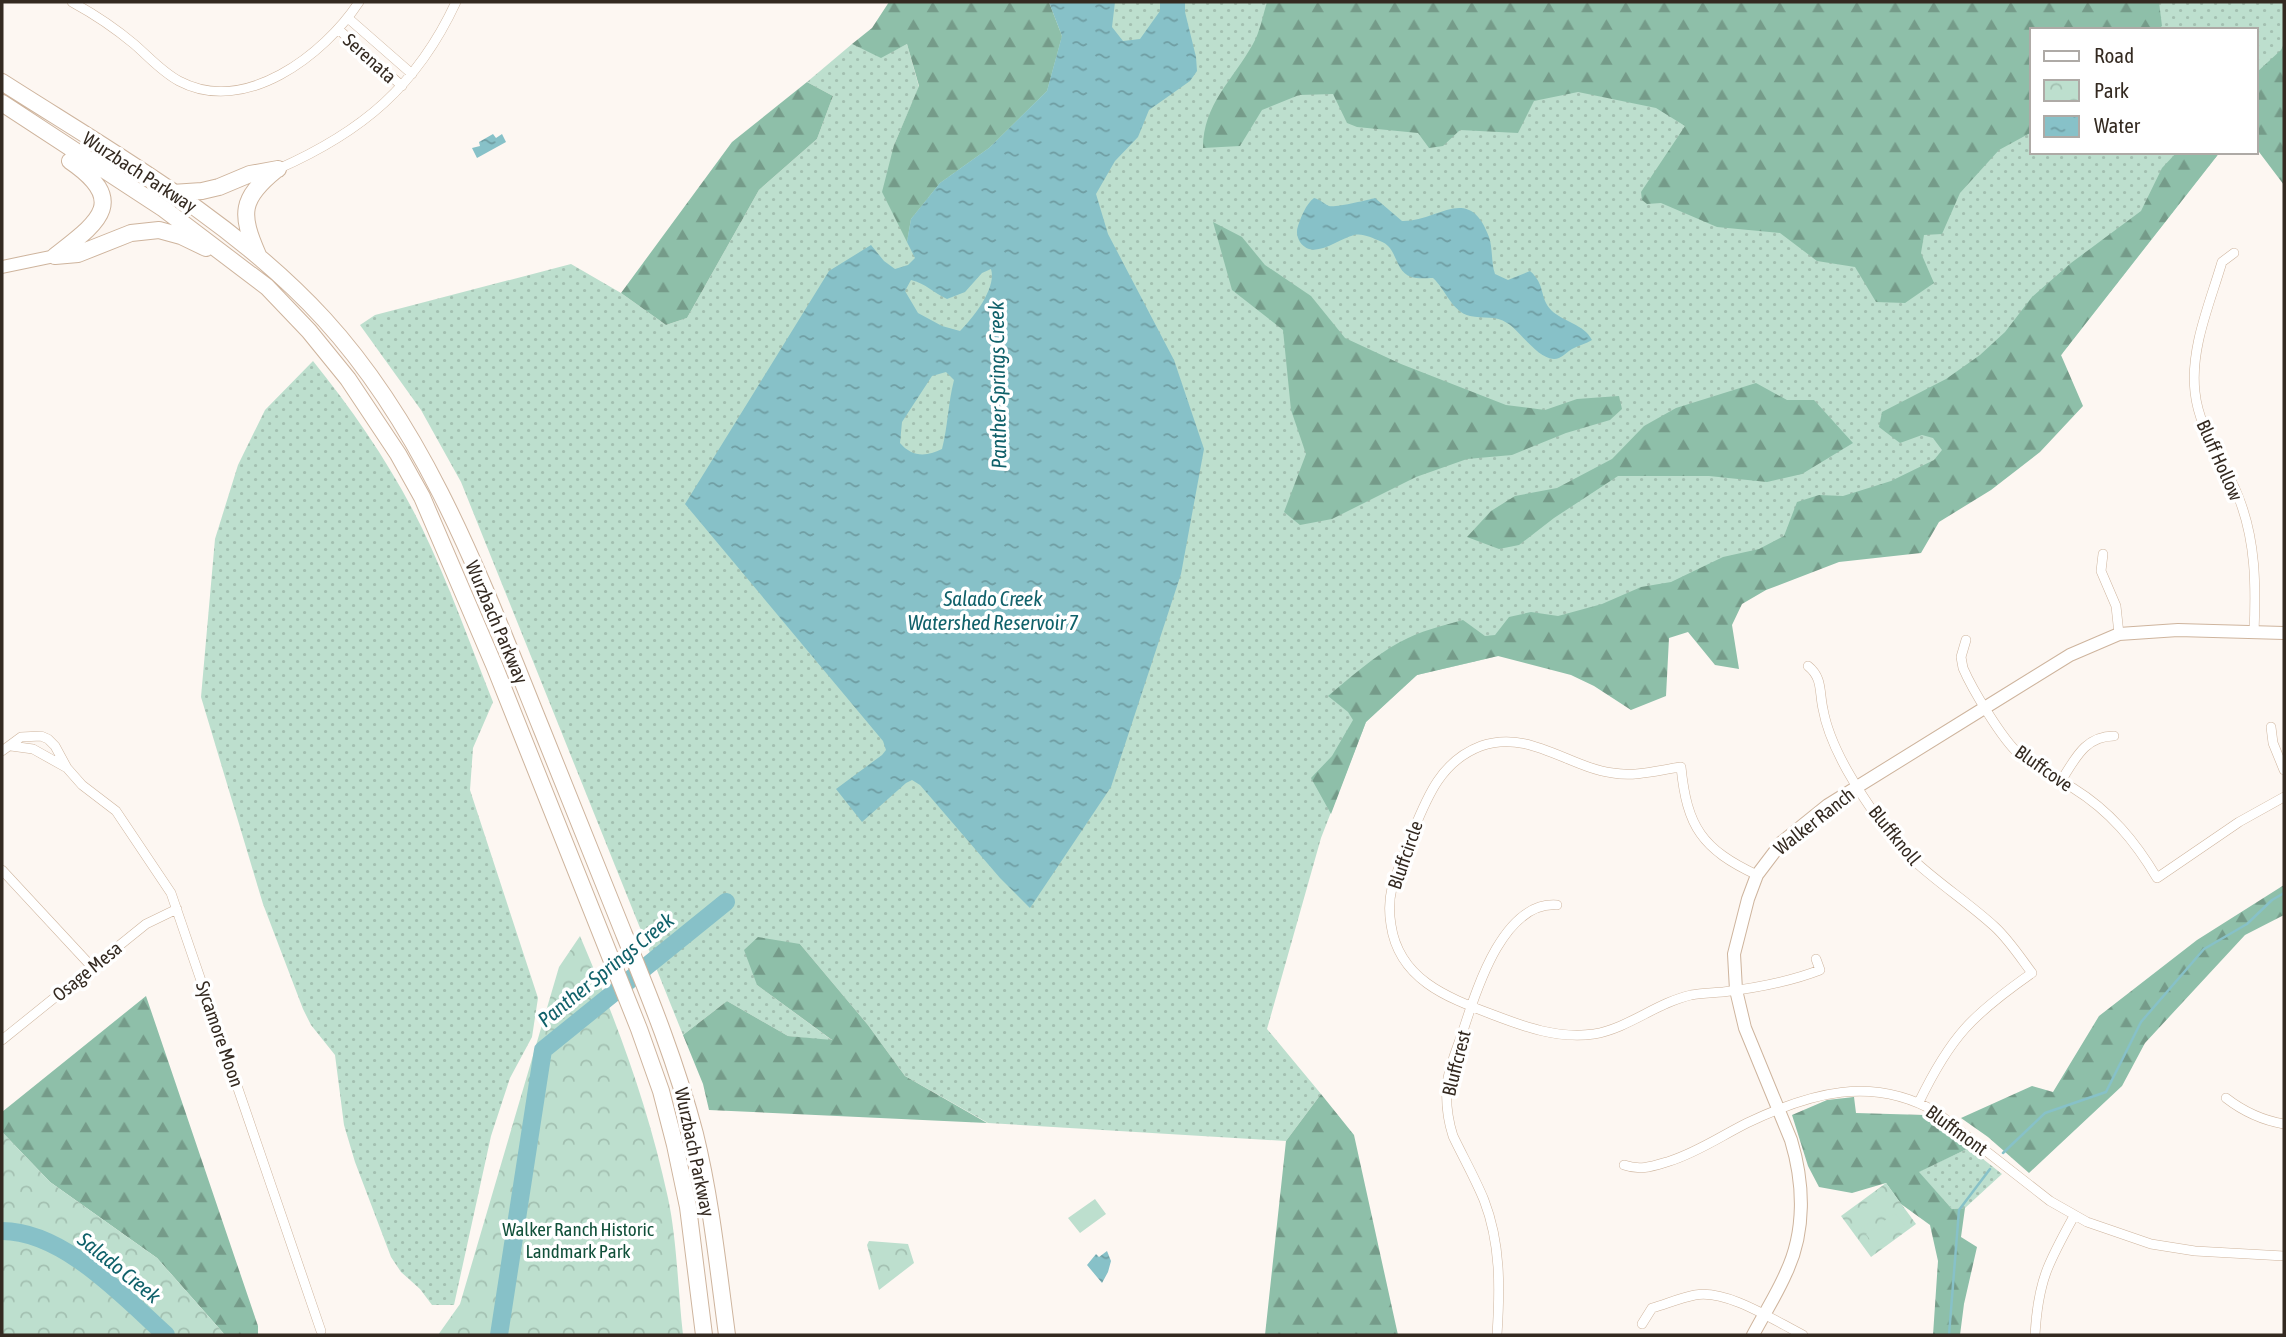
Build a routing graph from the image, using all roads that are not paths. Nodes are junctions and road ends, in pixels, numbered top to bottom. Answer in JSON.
{"nodes":[{"id":1,"x":72,"y":2,"type":"edge"},
{"id":2,"x":359,"y":2,"type":"edge"},
{"id":3,"x":456,"y":2,"type":"edge"},
{"id":4,"x":348,"y":18,"type":"junction"},
{"id":5,"x":338,"y":29,"type":"junction"},
{"id":6,"x":378,"y":44,"type":"junction"},
{"id":7,"x":368,"y":56,"type":"junction"},
{"id":8,"x":412,"y":74,"type":"junction"},
{"id":9,"x":2,"y":82,"type":"edge"},
{"id":10,"x":402,"y":86,"type":"junction"},
{"id":11,"x":2,"y":103,"type":"edge"},
{"id":12,"x":2,"y":114,"type":"edge"},
{"id":13,"x":278,"y":169,"type":"junction"},
{"id":14,"x":172,"y":193,"type":"junction"},
{"id":15,"x":2234,"y":253,"type":"dead end"},
{"id":16,"x":55,"y":256,"type":"junction"},
{"id":17,"x":259,"y":257,"type":"junction"},
{"id":18,"x":239,"y":264,"type":"junction"},
{"id":19,"x":2,"y":267,"type":"edge"},
{"id":20,"x":2103,"y":554,"type":"dead end"},
{"id":21,"x":2254,"y":633,"type":"junction"},
{"id":22,"x":2284,"y":633,"type":"edge"},
{"id":23,"x":2119,"y":634,"type":"junction"},
{"id":24,"x":1966,"y":640,"type":"dead end"},
{"id":25,"x":1808,"y":666,"type":"dead end"},
{"id":26,"x":1986,"y":707,"type":"junction"},
{"id":27,"x":2271,"y":727,"type":"dead end"},
{"id":28,"x":2114,"y":736,"type":"dead end"},
{"id":29,"x":6,"y":749,"type":"edge"},
{"id":30,"x":67,"y":768,"type":"junction"},
{"id":31,"x":2284,"y":769,"type":"edge"},
{"id":32,"x":2061,"y":781,"type":"junction"},
{"id":33,"x":1858,"y":786,"type":"junction"},
{"id":34,"x":2284,"y":797,"type":"edge"},
{"id":35,"x":2,"y":870,"type":"edge"},
{"id":36,"x":1757,"y":874,"type":"junction"},
{"id":37,"x":1557,"y":905,"type":"dead end"},
{"id":38,"x":177,"y":909,"type":"junction"},
{"id":39,"x":1816,"y":959,"type":"dead end"},
{"id":40,"x":92,"y":967,"type":"junction"},
{"id":41,"x":1737,"y":989,"type":"junction"},
{"id":42,"x":1471,"y":1006,"type":"junction"},
{"id":43,"x":2,"y":1040,"type":"edge"},
{"id":44,"x":2226,"y":1098,"type":"dead end"},
{"id":45,"x":1919,"y":1102,"type":"junction"},
{"id":46,"x":1778,"y":1110,"type":"junction"},
{"id":47,"x":2284,"y":1124,"type":"edge"},
{"id":48,"x":1624,"y":1165,"type":"dead end"},
{"id":49,"x":2074,"y":1216,"type":"junction"},
{"id":50,"x":2284,"y":1256,"type":"edge"},
{"id":51,"x":1763,"y":1315,"type":"junction"},
{"id":52,"x":1642,"y":1324,"type":"dead end"},
{"id":53,"x":321,"y":1331,"type":"dead end"},
{"id":54,"x":704,"y":1335,"type":"edge"},
{"id":55,"x":727,"y":1335,"type":"edge"},
{"id":56,"x":1497,"y":1335,"type":"edge"},
{"id":57,"x":1753,"y":1335,"type":"edge"},
{"id":58,"x":1803,"y":1335,"type":"edge"},
{"id":59,"x":2035,"y":1335,"type":"edge"}],
"edges":[{"from":1,"to":5,"type":"street"},
{"from":2,"to":4,"type":"street"},
{"from":3,"to":8,"type":"street"},
{"from":4,"to":5,"type":"street"},
{"from":4,"to":6,"type":"street","name":"Serenata"},
{"from":5,"to":7,"type":"street","name":"Serenata"},
{"from":6,"to":7,"type":"street"},
{"from":6,"to":8,"type":"street","name":"Serenata"},
{"from":7,"to":10,"type":"street","name":"Serenata"},
{"from":8,"to":10,"type":"street"},
{"from":9,"to":14,"type":"highway","name":"Wurzbach Parkway"},
{"from":10,"to":13,"type":"street"},
{"from":11,"to":18,"type":"highway","name":"Wurzbach Parkway"},
{"from":12,"to":16,"type":"highway"},
{"from":13,"to":14,"type":"highway"},
{"from":13,"to":17,"type":"highway"},
{"from":14,"to":17,"type":"highway","name":"Wurzbach Parkway"},
{"from":15,"to":21,"type":"street","name":"Bluff Hollow"},
{"from":16,"to":18,"type":"highway"},
{"from":16,"to":19,"type":"street"},
{"from":17,"to":55,"type":"highway","name":"Wurzbach Parkway"},
{"from":18,"to":54,"type":"highway","name":"Wurzbach Parkway"},
{"from":20,"to":23,"type":"street"},
{"from":21,"to":22,"type":"street","name":"Walker Ranch"},
{"from":21,"to":23,"type":"street","name":"Walker Ranch"},
{"from":23,"to":26,"type":"street","name":"Walker Ranch"},
{"from":24,"to":26,"type":"street","name":"Bluffcove"},
{"from":25,"to":33,"type":"street","name":"Bluffknoll"},
{"from":26,"to":32,"type":"street","name":"Bluffcove"},
{"from":26,"to":33,"type":"street","name":"Walker Ranch"},
{"from":27,"to":31,"type":"street"},
{"from":28,"to":32,"type":"street"},
{"from":29,"to":30,"type":"street","name":"Sycamore Moon"},
{"from":29,"to":30,"type":"street","name":"Sycamore Moon"},
{"from":30,"to":38,"type":"street","name":"Sycamore Moon"},
{"from":32,"to":34,"type":"street","name":"Bluffcove"},
{"from":33,"to":36,"type":"street","name":"Walker Ranch"},
{"from":33,"to":45,"type":"street","name":"Bluffknoll"},
{"from":35,"to":40,"type":"street"},
{"from":36,"to":41,"type":"street","name":"Walker Ranch"},
{"from":36,"to":42,"type":"street","name":"Bluffcircle"},
{"from":37,"to":42,"type":"street","name":"Bluffcrest"},
{"from":38,"to":40,"type":"street","name":"Osage Mesa"},
{"from":38,"to":53,"type":"street","name":"Sycamore Moon"},
{"from":39,"to":41,"type":"street","name":"Bluffcircle"},
{"from":40,"to":43,"type":"street","name":"Osage Mesa"},
{"from":41,"to":42,"type":"street","name":"Bluffcircle"},
{"from":41,"to":46,"type":"street","name":"Walker Ranch"},
{"from":42,"to":56,"type":"street","name":"Bluffcrest"},
{"from":44,"to":47,"type":"street"},
{"from":45,"to":46,"type":"street","name":"Bluffmont"},
{"from":45,"to":49,"type":"street","name":"Bluffmont"},
{"from":46,"to":48,"type":"street","name":"Bluffmont"},
{"from":46,"to":51,"type":"street","name":"Walker Ranch"},
{"from":49,"to":50,"type":"street","name":"Bluffmont"},
{"from":49,"to":59,"type":"street"},
{"from":51,"to":52,"type":"street"},
{"from":51,"to":57,"type":"street","name":"Walker Ranch"},
{"from":51,"to":58,"type":"street"}]}
